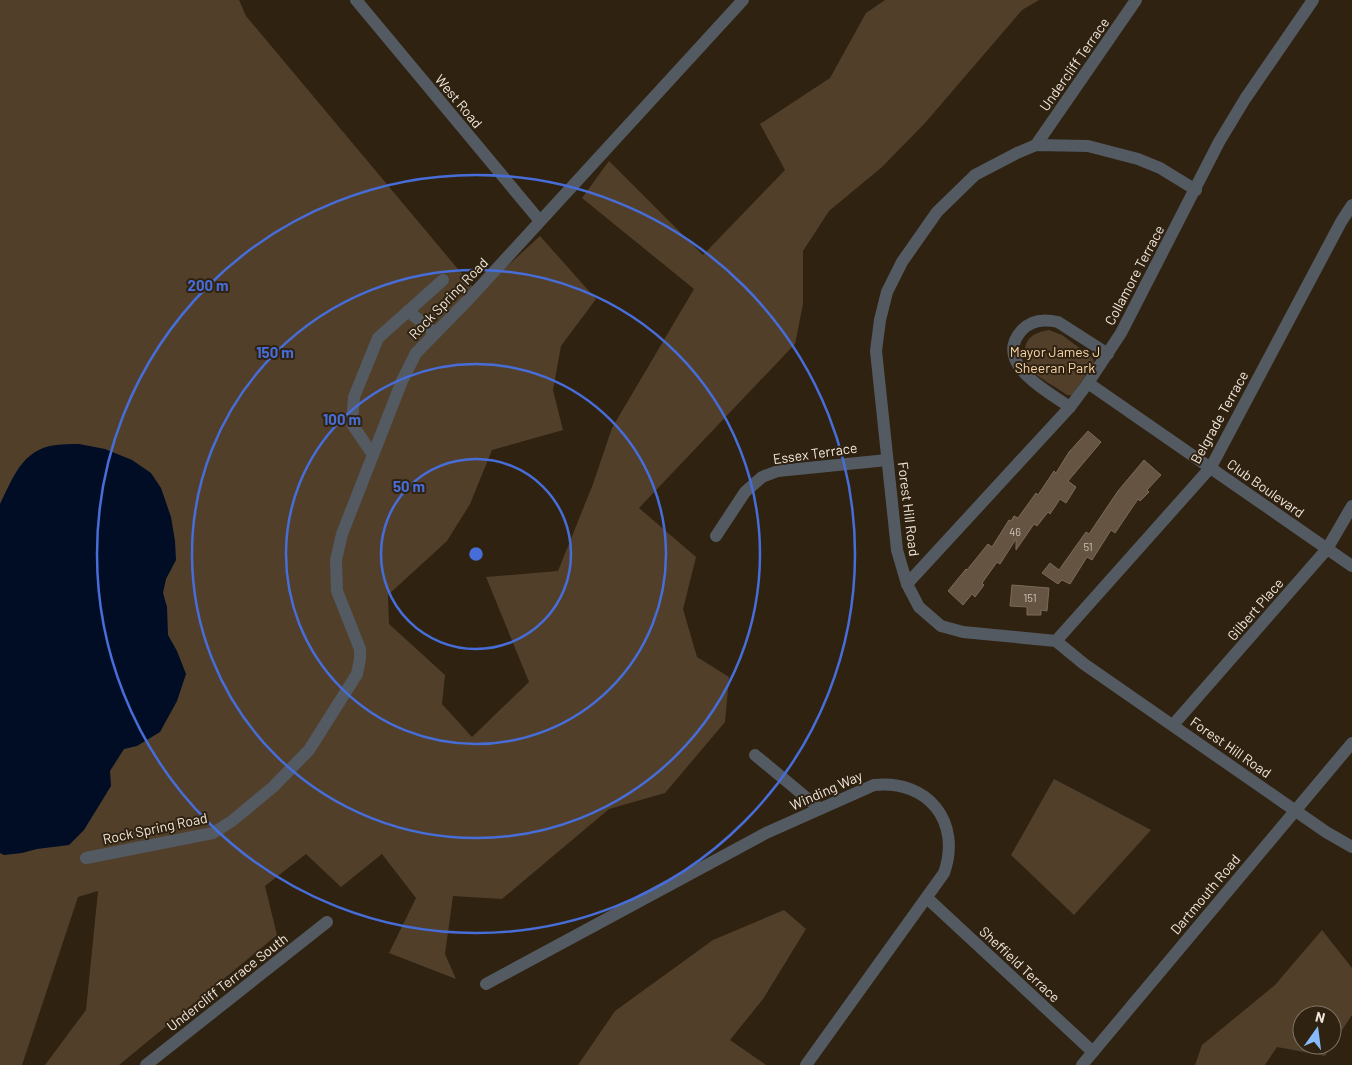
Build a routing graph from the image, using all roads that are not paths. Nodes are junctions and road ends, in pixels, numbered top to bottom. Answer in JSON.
{"nodes":[{"id":1,"x":356,"y":0,"type":"edge"},
{"id":2,"x":742,"y":0,"type":"edge"},
{"id":3,"x":1136,"y":0,"type":"edge"},
{"id":4,"x":1313,"y":0,"type":"edge"},
{"id":5,"x":1036,"y":145,"type":"junction"},
{"id":6,"x":1196,"y":190,"type":"junction"},
{"id":7,"x":1352,"y":205,"type":"edge"},
{"id":8,"x":540,"y":221,"type":"junction"},
{"id":9,"x":443,"y":280,"type":"dead end"},
{"id":10,"x":408,"y":311,"type":"junction"},
{"id":11,"x":435,"y":333,"type":"junction"},
{"id":12,"x":1108,"y":354,"type":"junction"},
{"id":13,"x":1088,"y":384,"type":"junction"},
{"id":14,"x":1070,"y":408,"type":"junction"},
{"id":15,"x":373,"y":455,"type":"junction"},
{"id":16,"x":888,"y":460,"type":"junction"},
{"id":17,"x":1211,"y":468,"type":"junction"},
{"id":18,"x":1352,"y":506,"type":"edge"},
{"id":19,"x":716,"y":536,"type":"dead end"},
{"id":20,"x":1327,"y":549,"type":"junction"},
{"id":21,"x":1352,"y":566,"type":"edge"},
{"id":22,"x":907,"y":584,"type":"junction"},
{"id":23,"x":1056,"y":642,"type":"junction"},
{"id":24,"x":1173,"y":725,"type":"junction"},
{"id":25,"x":1352,"y":743,"type":"edge"},
{"id":26,"x":755,"y":755,"type":"dead end"},
{"id":27,"x":820,"y":809,"type":"junction"},
{"id":28,"x":1295,"y":810,"type":"junction"},
{"id":29,"x":1352,"y":847,"type":"edge"},
{"id":30,"x":86,"y":858,"type":"dead end"},
{"id":31,"x":927,"y":898,"type":"junction"},
{"id":32,"x":327,"y":922,"type":"dead end"},
{"id":33,"x":486,"y":984,"type":"dead end"},
{"id":34,"x":1093,"y":1052,"type":"junction"},
{"id":35,"x":146,"y":1065,"type":"edge"},
{"id":36,"x":806,"y":1065,"type":"edge"},
{"id":37,"x":1082,"y":1065,"type":"edge"}],
"edges":[{"from":1,"to":8,"type":"street","name":"West Road"},
{"from":2,"to":8,"type":"street","name":"Rock Spring Road"},
{"from":3,"to":5,"type":"street","name":"Undercliff Terrace"},
{"from":4,"to":6,"type":"street","name":"Collamore Terrace"},
{"from":5,"to":6,"type":"street","name":"Forest Hill Road"},
{"from":5,"to":16,"type":"street","name":"Forest Hill Road"},
{"from":6,"to":12,"type":"street","name":"Collamore Terrace"},
{"from":7,"to":17,"type":"street","name":"Belgrade Terrace"},
{"from":8,"to":11,"type":"street","name":"Rock Spring Road"},
{"from":9,"to":10,"type":"street"},
{"from":10,"to":11,"type":"street"},
{"from":10,"to":15,"type":"street"},
{"from":11,"to":15,"type":"street","name":"Rock Spring Road"},
{"from":12,"to":13,"type":"street","name":"Collamore Terrace"},
{"from":12,"to":14,"type":"street"},
{"from":13,"to":14,"type":"street","name":"Collamore Terrace"},
{"from":13,"to":17,"type":"street","name":"Club Boulevard"},
{"from":14,"to":22,"type":"street","name":"Collamore Terrace"},
{"from":15,"to":30,"type":"street","name":"Rock Spring Road"},
{"from":16,"to":19,"type":"street","name":"Essex Terrace"},
{"from":16,"to":22,"type":"street","name":"Forest Hill Road"},
{"from":17,"to":20,"type":"street","name":"Club Boulevard"},
{"from":17,"to":23,"type":"street","name":"Belgrade Terrace"},
{"from":18,"to":20,"type":"street","name":"Gilbert Place"},
{"from":20,"to":21,"type":"street","name":"Club Boulevard"},
{"from":20,"to":24,"type":"street","name":"Gilbert Place"},
{"from":22,"to":23,"type":"street","name":"Forest Hill Road"},
{"from":23,"to":24,"type":"street","name":"Forest Hill Road"},
{"from":24,"to":28,"type":"street","name":"Forest Hill Road"},
{"from":25,"to":28,"type":"street","name":"Dartmouth Road"},
{"from":26,"to":27,"type":"street"},
{"from":27,"to":31,"type":"street","name":"Winding Way"},
{"from":27,"to":33,"type":"street","name":"Winding Way"},
{"from":28,"to":29,"type":"street","name":"Forest Hill Road"},
{"from":28,"to":34,"type":"street","name":"Dartmouth Road"},
{"from":31,"to":34,"type":"street","name":"Sheffield Terrace"},
{"from":31,"to":36,"type":"street","name":"Winding Way"},
{"from":32,"to":35,"type":"street","name":"Undercliff Terrace South"},
{"from":34,"to":37,"type":"street","name":"Dartmouth Road"}]}
